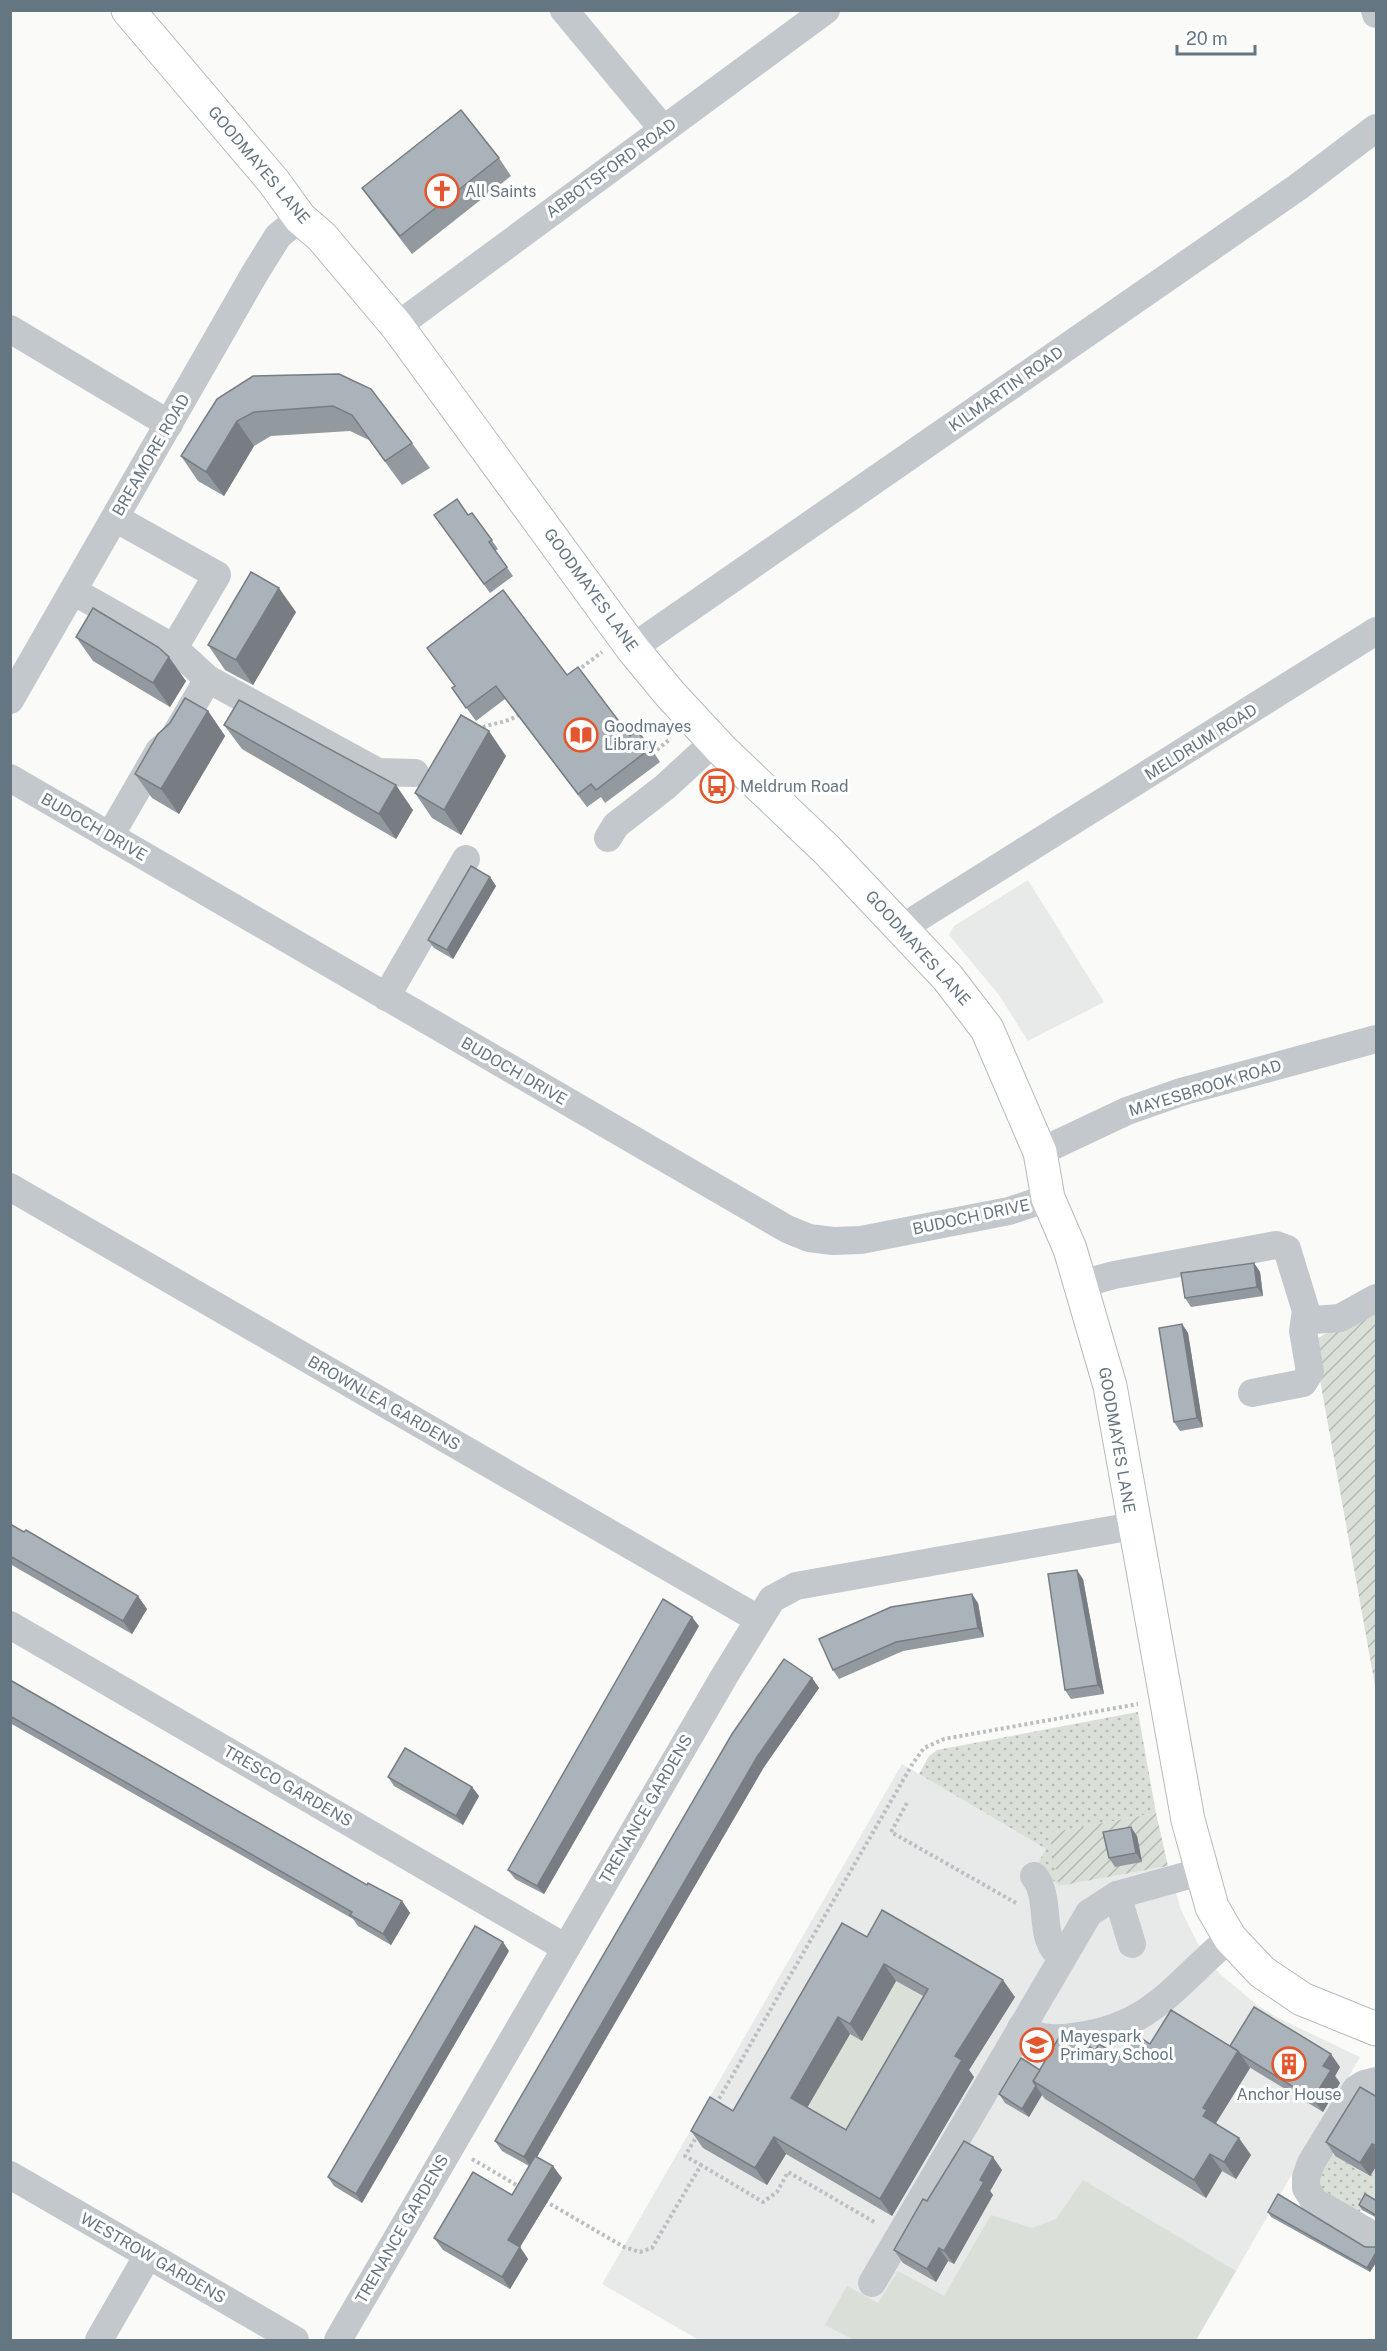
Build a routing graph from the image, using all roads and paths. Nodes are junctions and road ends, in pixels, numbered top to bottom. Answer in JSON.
{"nodes":[{"id":1,"x":128,"y":10,"type":"edge"},
{"id":2,"x":564,"y":10,"type":"edge"},
{"id":3,"x":826,"y":10,"type":"edge"},
{"id":4,"x":1377,"y":128,"type":"edge"},
{"id":5,"x":663,"y":129,"type":"junction"},
{"id":6,"x":300,"y":218,"type":"junction"},
{"id":7,"x":397,"y":326,"type":"junction"},
{"id":8,"x":10,"y":329,"type":"edge"},
{"id":9,"x":169,"y":424,"type":"junction"},
{"id":10,"x":115,"y":518,"type":"junction"},
{"id":11,"x":73,"y":591,"type":"junction"},
{"id":12,"x":1377,"y":631,"type":"edge"},
{"id":13,"x":628,"y":642,"type":"junction"},
{"id":14,"x":174,"y":648,"type":"junction"},
{"id":15,"x":20,"y":661,"type":"edge"},
{"id":16,"x":574,"y":673,"type":"edge"},
{"id":17,"x":208,"y":679,"type":"junction"},
{"id":18,"x":10,"y":700,"type":"edge"},
{"id":19,"x":527,"y":709,"type":"edge"},
{"id":20,"x":473,"y":731,"type":"edge"},
{"id":21,"x":672,"y":738,"type":"dead end"},
{"id":22,"x":714,"y":742,"type":"junction"},
{"id":23,"x":657,"y":750,"type":"dead end"},
{"id":24,"x":415,"y":773,"type":"dead end"},
{"id":25,"x":10,"y":778,"type":"edge"},
{"id":26,"x":110,"y":836,"type":"junction"},
{"id":27,"x":608,"y":838,"type":"dead end"},
{"id":28,"x":466,"y":859,"type":"dead end"},
{"id":29,"x":904,"y":931,"type":"junction"},
{"id":30,"x":386,"y":997,"type":"junction"},
{"id":31,"x":1377,"y":1039,"type":"edge"},
{"id":32,"x":1040,"y":1152,"type":"junction"},
{"id":33,"x":10,"y":1187,"type":"edge"},
{"id":34,"x":1048,"y":1198,"type":"junction"},
{"id":35,"x":1081,"y":1284,"type":"junction"},
{"id":36,"x":1377,"y":1298,"type":"edge"},
{"id":37,"x":1306,"y":1311,"type":"junction"},
{"id":38,"x":1252,"y":1393,"type":"dead end"},
{"id":39,"x":1133,"y":1526,"type":"junction"},
{"id":40,"x":758,"y":1619,"type":"junction"},
{"id":41,"x":10,"y":1624,"type":"edge"},
{"id":42,"x":1165,"y":1698,"type":"junction"},
{"id":43,"x":908,"y":1803,"type":"dead end"},
{"id":44,"x":1200,"y":1872,"type":"junction"},
{"id":45,"x":1034,"y":1876,"type":"dead end"},
{"id":46,"x":1117,"y":1895,"type":"junction"},
{"id":47,"x":1025,"y":1908,"type":"dead end"},
{"id":48,"x":1230,"y":1938,"type":"junction"},
{"id":49,"x":1132,"y":1944,"type":"dead end"},
{"id":50,"x":566,"y":1948,"type":"junction"},
{"id":51,"x":1063,"y":1958,"type":"junction"},
{"id":52,"x":1021,"y":2028,"type":"junction"},
{"id":53,"x":1377,"y":2029,"type":"edge"},
{"id":54,"x":1377,"y":2081,"type":"edge"},
{"id":55,"x":715,"y":2105,"type":"edge"},
{"id":56,"x":703,"y":2126,"type":"edge"},
{"id":57,"x":451,"y":2147,"type":"junction"},
{"id":58,"x":701,"y":2165,"type":"junction"},
{"id":59,"x":10,"y":2175,"type":"edge"},
{"id":60,"x":521,"y":2188,"type":"edge"},
{"id":61,"x":542,"y":2199,"type":"edge"},
{"id":62,"x":899,"y":2236,"type":"junction"},
{"id":63,"x":1377,"y":2238,"type":"edge"},
{"id":64,"x":148,"y":2255,"type":"junction"},
{"id":65,"x":872,"y":2283,"type":"dead end"},
{"id":66,"x":99,"y":2340,"type":"edge"},
{"id":67,"x":295,"y":2340,"type":"edge"},
{"id":68,"x":338,"y":2340,"type":"edge"}],
"edges":[{"from":1,"to":6,"type":"main road","name":"GOODMAYES LANE"},
{"from":2,"to":5,"type":"street"},
{"from":3,"to":5,"type":"street","name":"ABBOTSFORD ROAD"},
{"from":4,"to":13,"type":"street","name":"KILMARTIN ROAD"},
{"from":5,"to":7,"type":"street","name":"ABBOTSFORD ROAD"},
{"from":6,"to":7,"type":"main road","name":"GOODMAYES LANE"},
{"from":6,"to":9,"type":"street","name":"BREAMORE ROAD"},
{"from":7,"to":13,"type":"main road","name":"GOODMAYES LANE"},
{"from":8,"to":9,"type":"street"},
{"from":9,"to":10,"type":"street","name":"BREAMORE ROAD"},
{"from":10,"to":11,"type":"street","name":"BREAMORE ROAD"},
{"from":10,"to":14,"type":"street"},
{"from":11,"to":14,"type":"street"},
{"from":11,"to":15,"type":"street","name":"BREAMORE ROAD"},
{"from":12,"to":29,"type":"street","name":"MELDRUM ROAD"},
{"from":13,"to":16,"type":"path"},
{"from":13,"to":22,"type":"main road","name":"GOODMAYES LANE"},
{"from":14,"to":17,"type":"street"},
{"from":15,"to":18,"type":"street","name":"BREAMORE ROAD"},
{"from":17,"to":24,"type":"street"},
{"from":17,"to":26,"type":"street"},
{"from":19,"to":20,"type":"path"},
{"from":21,"to":23,"type":"path"},
{"from":22,"to":27,"type":"street"},
{"from":22,"to":29,"type":"main road","name":"GOODMAYES LANE"},
{"from":25,"to":26,"type":"street","name":"BUDOCH DRIVE"},
{"from":26,"to":30,"type":"street","name":"BUDOCH DRIVE"},
{"from":28,"to":30,"type":"street"},
{"from":29,"to":32,"type":"main road","name":"GOODMAYES LANE"},
{"from":30,"to":34,"type":"street","name":"BUDOCH DRIVE"},
{"from":31,"to":32,"type":"street","name":"MAYESBROOK ROAD"},
{"from":32,"to":34,"type":"main road","name":"GOODMAYES LANE"},
{"from":33,"to":40,"type":"street","name":"BROWNLEA GARDENS"},
{"from":34,"to":35,"type":"main road","name":"GOODMAYES LANE"},
{"from":35,"to":37,"type":"street"},
{"from":35,"to":39,"type":"main road","name":"GOODMAYES LANE"},
{"from":36,"to":37,"type":"street"},
{"from":37,"to":38,"type":"street"},
{"from":39,"to":40,"type":"street","name":"TRENANCE GARDENS"},
{"from":39,"to":42,"type":"main road","name":"GOODMAYES LANE"},
{"from":40,"to":50,"type":"street","name":"TRENANCE GARDENS"},
{"from":41,"to":50,"type":"street","name":"TRESCO GARDENS"},
{"from":42,"to":44,"type":"main road","name":"GOODMAYES LANE"},
{"from":42,"to":55,"type":"path"},
{"from":43,"to":47,"type":"path"},
{"from":44,"to":46,"type":"street"},
{"from":44,"to":48,"type":"main road","name":"GOODMAYES LANE"},
{"from":45,"to":51,"type":"street"},
{"from":46,"to":49,"type":"street"},
{"from":46,"to":51,"type":"street"},
{"from":48,"to":52,"type":"street"},
{"from":48,"to":53,"type":"main road","name":"GOODMAYES LANE"},
{"from":50,"to":57,"type":"street","name":"TRENANCE GARDENS"},
{"from":51,"to":52,"type":"street"},
{"from":52,"to":62,"type":"street"},
{"from":54,"to":63,"type":"street"},
{"from":56,"to":58,"type":"path"},
{"from":57,"to":60,"type":"path"},
{"from":57,"to":68,"type":"street","name":"TRENANCE GARDENS"},
{"from":58,"to":61,"type":"path"},
{"from":58,"to":62,"type":"path"},
{"from":59,"to":64,"type":"street","name":"WESTROW GARDENS"},
{"from":62,"to":65,"type":"street"},
{"from":64,"to":66,"type":"street"},
{"from":64,"to":67,"type":"street","name":"WESTROW GARDENS"}]}
